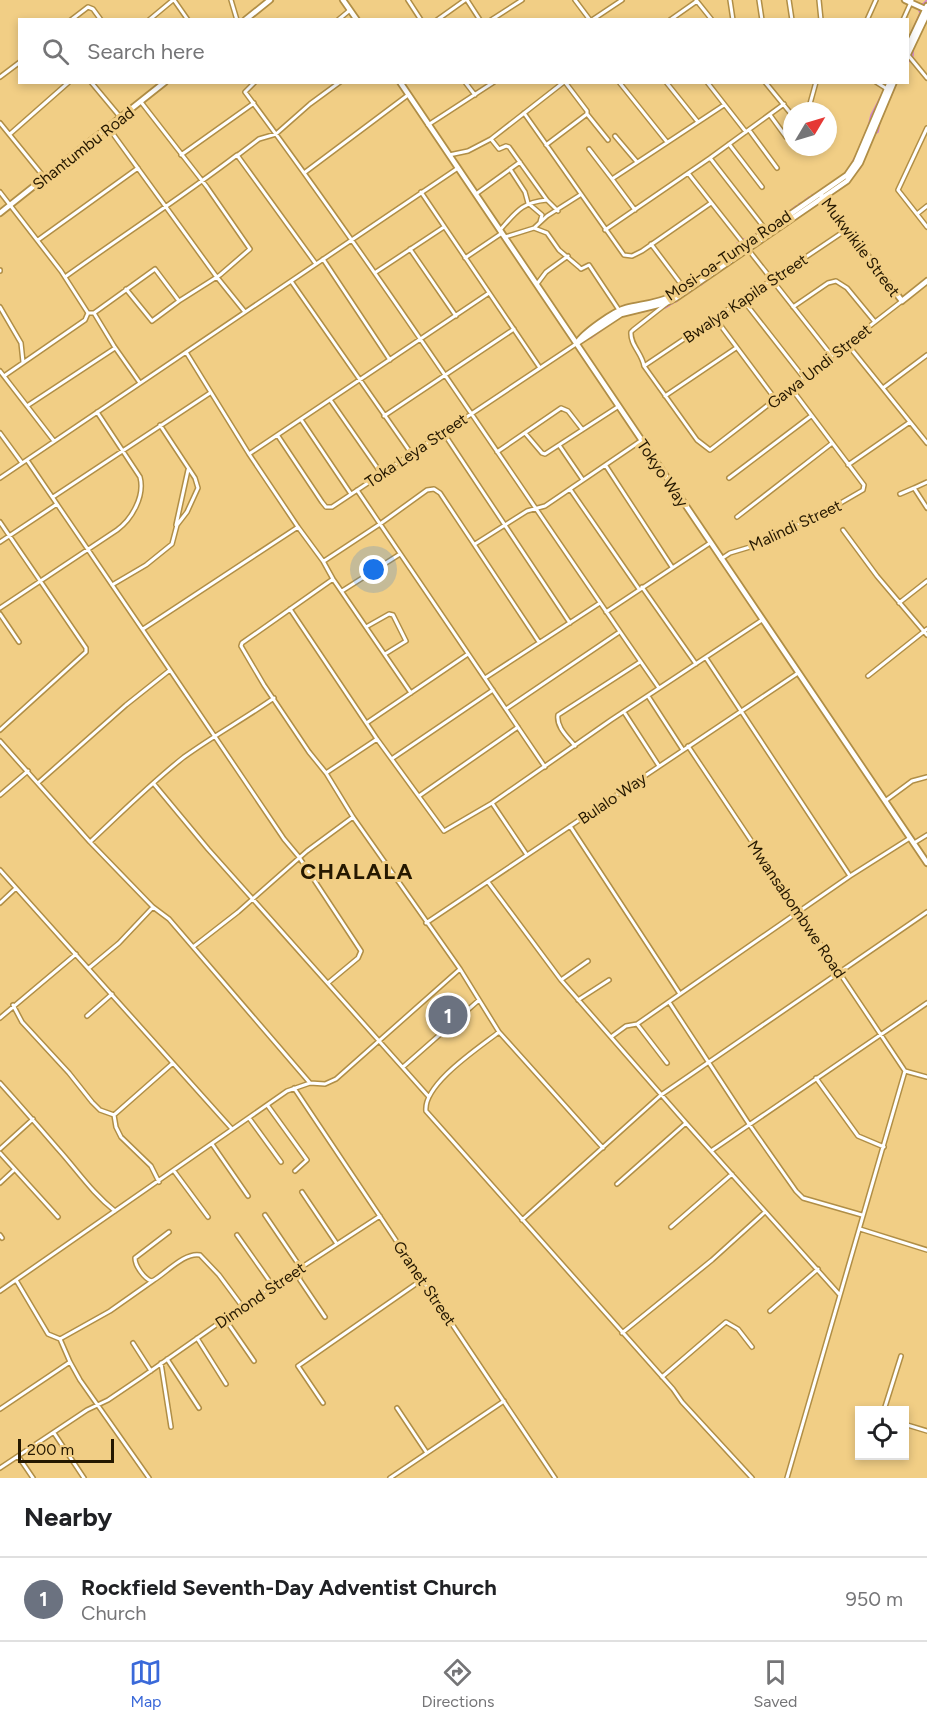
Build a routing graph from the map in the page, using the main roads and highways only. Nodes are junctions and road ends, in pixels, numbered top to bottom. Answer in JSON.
{"nodes":[{"id":1,"x":270,"y":0,"type":"edge"},
{"id":2,"x":344,"y":0,"type":"edge"},
{"id":3,"x":905,"y":0,"type":"edge"},
{"id":4,"x":912,"y":1,"type":"edge"},
{"id":5,"x":927,"y":10,"type":"edge"},
{"id":6,"x":248,"y":18,"type":"edge"},
{"id":7,"x":356,"y":18,"type":"edge"},
{"id":8,"x":909,"y":44,"type":"edge"},
{"id":9,"x":909,"y":52,"type":"edge"},
{"id":10,"x":163,"y":84,"type":"edge"},
{"id":11,"x":401,"y":84,"type":"edge"},
{"id":12,"x":891,"y":84,"type":"edge"},
{"id":13,"x":821,"y":195,"type":"junction"},
{"id":14,"x":0,"y":213,"type":"edge"},
{"id":15,"x":746,"y":247,"type":"junction"},
{"id":16,"x":927,"y":281,"type":"edge"},
{"id":17,"x":666,"y":301,"type":"junction"},
{"id":18,"x":902,"y":301,"type":"joint"},
{"id":19,"x":570,"y":334,"type":"junction"},
{"id":20,"x":586,"y":336,"type":"junction"},
{"id":21,"x":577,"y":343,"type":"junction"},
{"id":22,"x":584,"y":353,"type":"junction"},
{"id":23,"x":927,"y":863,"type":"edge"}],
"edges":[{"from":1,"to":6,"type":"main road"},
{"from":2,"to":7,"type":"main road"},
{"from":3,"to":4,"type":"main road"},
{"from":4,"to":5,"type":"main road"},
{"from":5,"to":8,"type":"main road"},
{"from":5,"to":9,"type":"main road"},
{"from":10,"to":14,"type":"main road","name":"Shantumbu Road"},
{"from":11,"to":19,"type":"main road","name":"Tokyo Way"},
{"from":12,"to":13,"type":"main road","name":"Mosi-oa-Tunya Road"},
{"from":13,"to":15,"type":"main road","name":"Mosi-oa-Tunya Road"},
{"from":13,"to":15,"type":"main road","name":"Mosi-oa-Tunya Road"},
{"from":13,"to":18,"type":"main road","name":"Mukwikile Street"},
{"from":15,"to":17,"type":"main road","name":"Mosi-oa-Tunya Road"},
{"from":15,"to":17,"type":"main road","name":"Mosi-oa-Tunya Road"},
{"from":16,"to":18,"type":"main road","name":"Gawa Undi Street"},
{"from":17,"to":20,"type":"main road","name":"Mosi-oa-Tunya Road"},
{"from":17,"to":20,"type":"main road","name":"Mosi-oa-Tunya Road"},
{"from":19,"to":20,"type":"main road"},
{"from":19,"to":21,"type":"main road","name":"Tokyo Way"},
{"from":20,"to":21,"type":"main road","name":"Mosi-oa-Tunya Road"},
{"from":20,"to":22,"type":"main road"},
{"from":21,"to":22,"type":"main road","name":"Tokyo Way"},
{"from":22,"to":23,"type":"main road","name":"Tokyo Way"}]}
